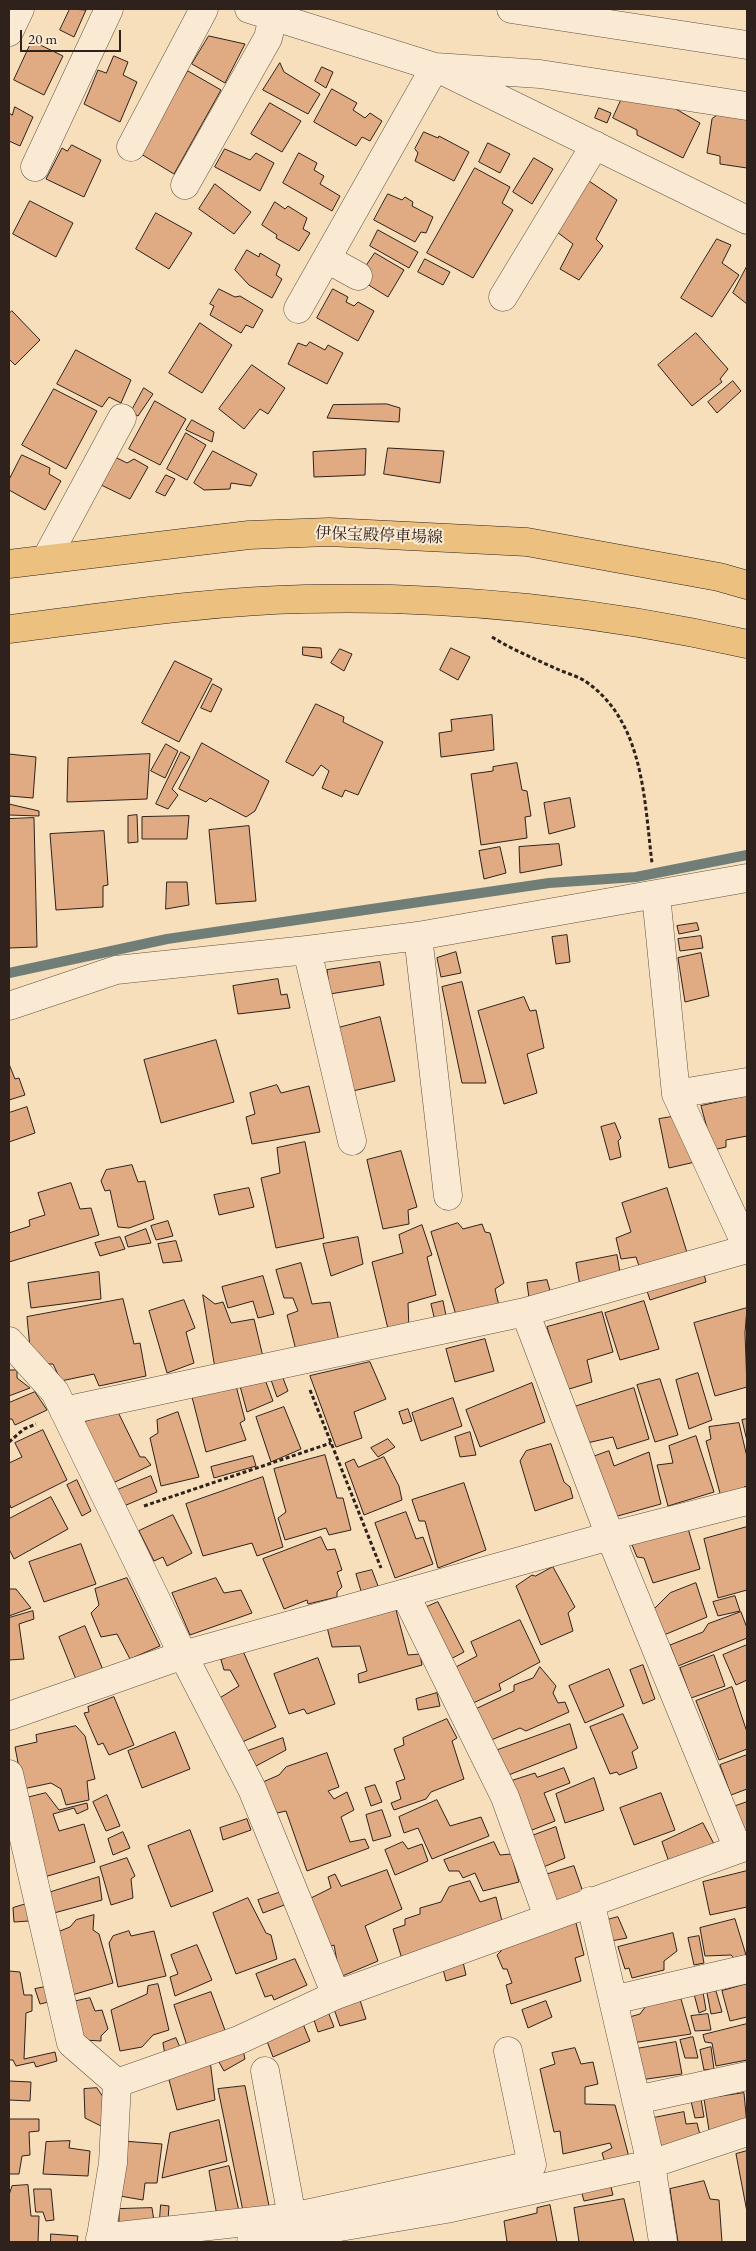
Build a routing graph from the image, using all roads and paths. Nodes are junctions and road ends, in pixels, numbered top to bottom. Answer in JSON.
{"nodes":[{"id":1,"x":20,"y":9,"type":"edge"},
{"id":2,"x":109,"y":9,"type":"edge"},
{"id":3,"x":204,"y":9,"type":"edge"},
{"id":4,"x":511,"y":9,"type":"edge"},
{"id":5,"x":266,"y":11,"type":"edge"},
{"id":6,"x":9,"y":32,"type":"edge"},
{"id":7,"x":747,"y":45,"type":"edge"},
{"id":8,"x":435,"y":67,"type":"junction"},
{"id":9,"x":747,"y":106,"type":"edge"},
{"id":10,"x":595,"y":144,"type":"junction"},
{"id":11,"x":131,"y":147,"type":"dead end"},
{"id":12,"x":35,"y":168,"type":"dead end"},
{"id":13,"x":185,"y":185,"type":"dead end"},
{"id":14,"x":747,"y":220,"type":"edge"},
{"id":15,"x":327,"y":259,"type":"junction"},
{"id":16,"x":358,"y":276,"type":"dead end"},
{"id":17,"x":502,"y":298,"type":"dead end"},
{"id":18,"x":298,"y":309,"type":"dead end"},
{"id":19,"x":122,"y":418,"type":"dead end"},
{"id":20,"x":46,"y":559,"type":"junction"},
{"id":21,"x":9,"y":564,"type":"edge"},
{"id":22,"x":747,"y":585,"type":"edge"},
{"id":23,"x":9,"y":629,"type":"edge"},
{"id":24,"x":485,"y":633,"type":"dead end"},
{"id":25,"x":747,"y":644,"type":"edge"},
{"id":26,"x":652,"y":860,"type":"dead end"},
{"id":27,"x":747,"y":878,"type":"edge"},
{"id":28,"x":656,"y":895,"type":"junction"},
{"id":29,"x":418,"y":936,"type":"junction"},
{"id":30,"x":307,"y":950,"type":"junction"},
{"id":31,"x":9,"y":1006,"type":"edge"},
{"id":32,"x":747,"y":1082,"type":"edge"},
{"id":33,"x":676,"y":1094,"type":"junction"},
{"id":34,"x":352,"y":1141,"type":"dead end"},
{"id":35,"x":448,"y":1196,"type":"dead end"},
{"id":36,"x":747,"y":1248,"type":"edge"},
{"id":37,"x":524,"y":1312,"type":"junction"},
{"id":38,"x":9,"y":1341,"type":"edge"},
{"id":39,"x":299,"y":1362,"type":"junction"},
{"id":40,"x":64,"y":1411,"type":"junction"},
{"id":41,"x":331,"y":1443,"type":"junction"},
{"id":42,"x":747,"y":1501,"type":"edge"},
{"id":43,"x":115,"y":1515,"type":"junction"},
{"id":44,"x":610,"y":1536,"type":"junction"},
{"id":45,"x":399,"y":1595,"type":"junction"},
{"id":46,"x":183,"y":1655,"type":"junction"},
{"id":47,"x":9,"y":1716,"type":"edge"},
{"id":48,"x":9,"y":1774,"type":"edge"},
{"id":49,"x":742,"y":1848,"type":"edge"},
{"id":50,"x":590,"y":1901,"type":"junction"},
{"id":51,"x":548,"y":1917,"type":"junction"},
{"id":52,"x":747,"y":1969,"type":"edge"},
{"id":53,"x":336,"y":1995,"type":"junction"},
{"id":54,"x":613,"y":2000,"type":"junction"},
{"id":55,"x":508,"y":2052,"type":"dead end"},
{"id":56,"x":265,"y":2071,"type":"dead end"},
{"id":57,"x":747,"y":2076,"type":"edge"},
{"id":58,"x":116,"y":2084,"type":"junction"},
{"id":59,"x":636,"y":2100,"type":"junction"},
{"id":60,"x":747,"y":2132,"type":"edge"},
{"id":61,"x":651,"y":2164,"type":"junction"},
{"id":62,"x":292,"y":2216,"type":"junction"},
{"id":63,"x":100,"y":2240,"type":"edge"},
{"id":64,"x":251,"y":2242,"type":"edge"},
{"id":65,"x":663,"y":2242,"type":"edge"}],
"edges":[{"from":1,"to":6,"type":"street"},
{"from":2,"to":12,"type":"street"},
{"from":3,"to":11,"type":"street"},
{"from":4,"to":7,"type":"street"},
{"from":5,"to":8,"type":"street"},
{"from":5,"to":13,"type":"street"},
{"from":8,"to":9,"type":"street"},
{"from":8,"to":10,"type":"street"},
{"from":8,"to":15,"type":"street"},
{"from":10,"to":14,"type":"street"},
{"from":10,"to":17,"type":"street"},
{"from":15,"to":16,"type":"street"},
{"from":15,"to":18,"type":"street"},
{"from":19,"to":20,"type":"street"},
{"from":20,"to":21,"type":"main road","name":"伊保宝殿停車場線"},
{"from":20,"to":22,"type":"main road","name":"伊保宝殿停車場線"},
{"from":23,"to":25,"type":"main road"},
{"from":24,"to":26,"type":"path"},
{"from":27,"to":28,"type":"street"},
{"from":28,"to":29,"type":"street"},
{"from":28,"to":33,"type":"street"},
{"from":29,"to":30,"type":"street"},
{"from":29,"to":35,"type":"street"},
{"from":30,"to":31,"type":"street"},
{"from":30,"to":34,"type":"street"},
{"from":32,"to":33,"type":"street"},
{"from":33,"to":36,"type":"street"},
{"from":36,"to":37,"type":"street"},
{"from":37,"to":39,"type":"street"},
{"from":37,"to":44,"type":"street"},
{"from":38,"to":40,"type":"street"},
{"from":39,"to":40,"type":"street"},
{"from":39,"to":41,"type":"path"},
{"from":40,"to":43,"type":"street"},
{"from":41,"to":43,"type":"path"},
{"from":41,"to":45,"type":"path"},
{"from":42,"to":44,"type":"street"},
{"from":43,"to":46,"type":"street"},
{"from":44,"to":45,"type":"street"},
{"from":44,"to":49,"type":"street"},
{"from":45,"to":46,"type":"street"},
{"from":45,"to":51,"type":"street"},
{"from":46,"to":47,"type":"street"},
{"from":46,"to":53,"type":"street"},
{"from":48,"to":58,"type":"street"},
{"from":49,"to":50,"type":"street"},
{"from":50,"to":51,"type":"street"},
{"from":50,"to":54,"type":"street"},
{"from":51,"to":53,"type":"street"},
{"from":52,"to":54,"type":"street"},
{"from":53,"to":58,"type":"street"},
{"from":54,"to":59,"type":"street"},
{"from":55,"to":62,"type":"street"},
{"from":56,"to":62,"type":"street"},
{"from":57,"to":59,"type":"street"},
{"from":58,"to":63,"type":"street"},
{"from":59,"to":61,"type":"street"},
{"from":60,"to":61,"type":"street"},
{"from":61,"to":64,"type":"street"},
{"from":61,"to":65,"type":"street"},
{"from":62,"to":63,"type":"street"}]}
